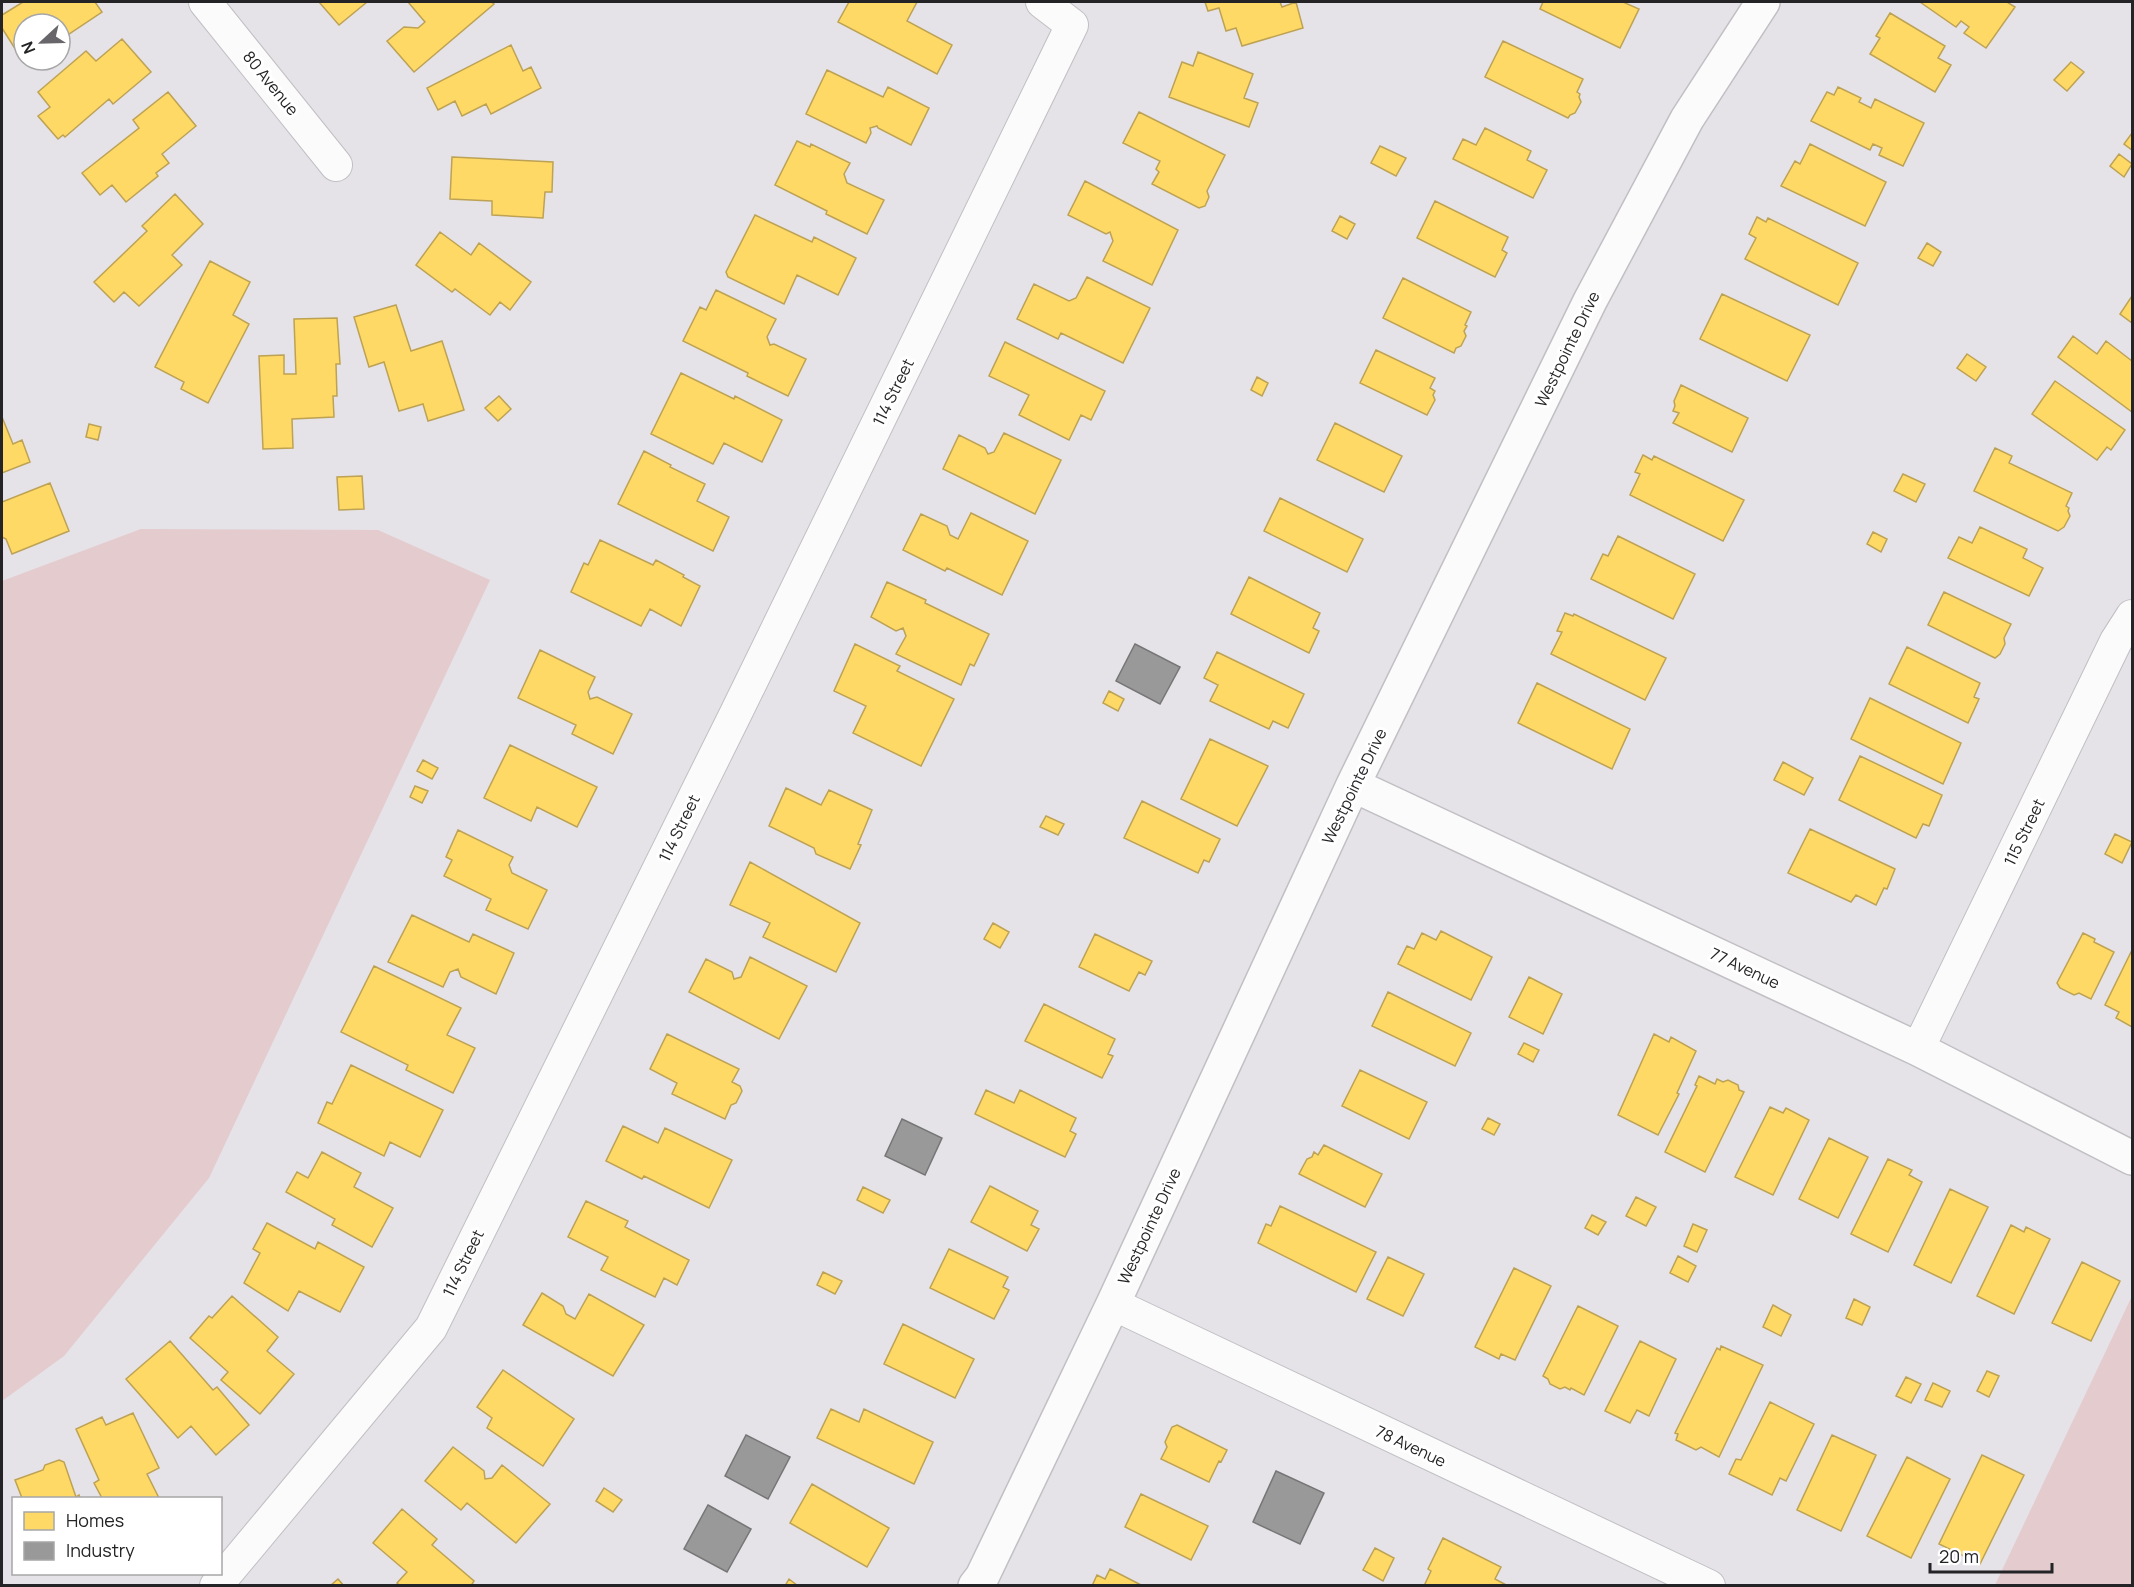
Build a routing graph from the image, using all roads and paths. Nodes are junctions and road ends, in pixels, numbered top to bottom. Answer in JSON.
{"nodes":[{"id":1,"x":205,"y":2,"type":"edge"},
{"id":2,"x":1042,"y":2,"type":"edge"},
{"id":3,"x":1763,"y":2,"type":"edge"},
{"id":4,"x":336,"y":165,"type":"dead end"},
{"id":5,"x":2133,"y":616,"type":"edge"},
{"id":6,"x":1353,"y":785,"type":"junction"},
{"id":7,"x":1918,"y":1049,"type":"junction"},
{"id":8,"x":2133,"y":1158,"type":"edge"},
{"id":9,"x":1113,"y":1304,"type":"junction"},
{"id":10,"x":1652,"y":1574,"type":"edge"},
{"id":11,"x":216,"y":1586,"type":"edge"},
{"id":12,"x":975,"y":1586,"type":"edge"},
{"id":13,"x":1709,"y":1586,"type":"edge"}],
"edges":[{"from":1,"to":4,"type":"street","name":"80 Avenue"},
{"from":2,"to":11,"type":"street","name":"114 Street"},
{"from":3,"to":6,"type":"street","name":"Westpointe Drive"},
{"from":5,"to":7,"type":"street","name":"115 Street"},
{"from":6,"to":7,"type":"street","name":"77 Avenue"},
{"from":6,"to":9,"type":"street","name":"Westpointe Drive"},
{"from":7,"to":8,"type":"street","name":"77 Avenue"},
{"from":9,"to":10,"type":"street","name":"78 Avenue"},
{"from":9,"to":12,"type":"street","name":"Westpointe Drive"},
{"from":10,"to":13,"type":"street","name":"78 Avenue"}]}
